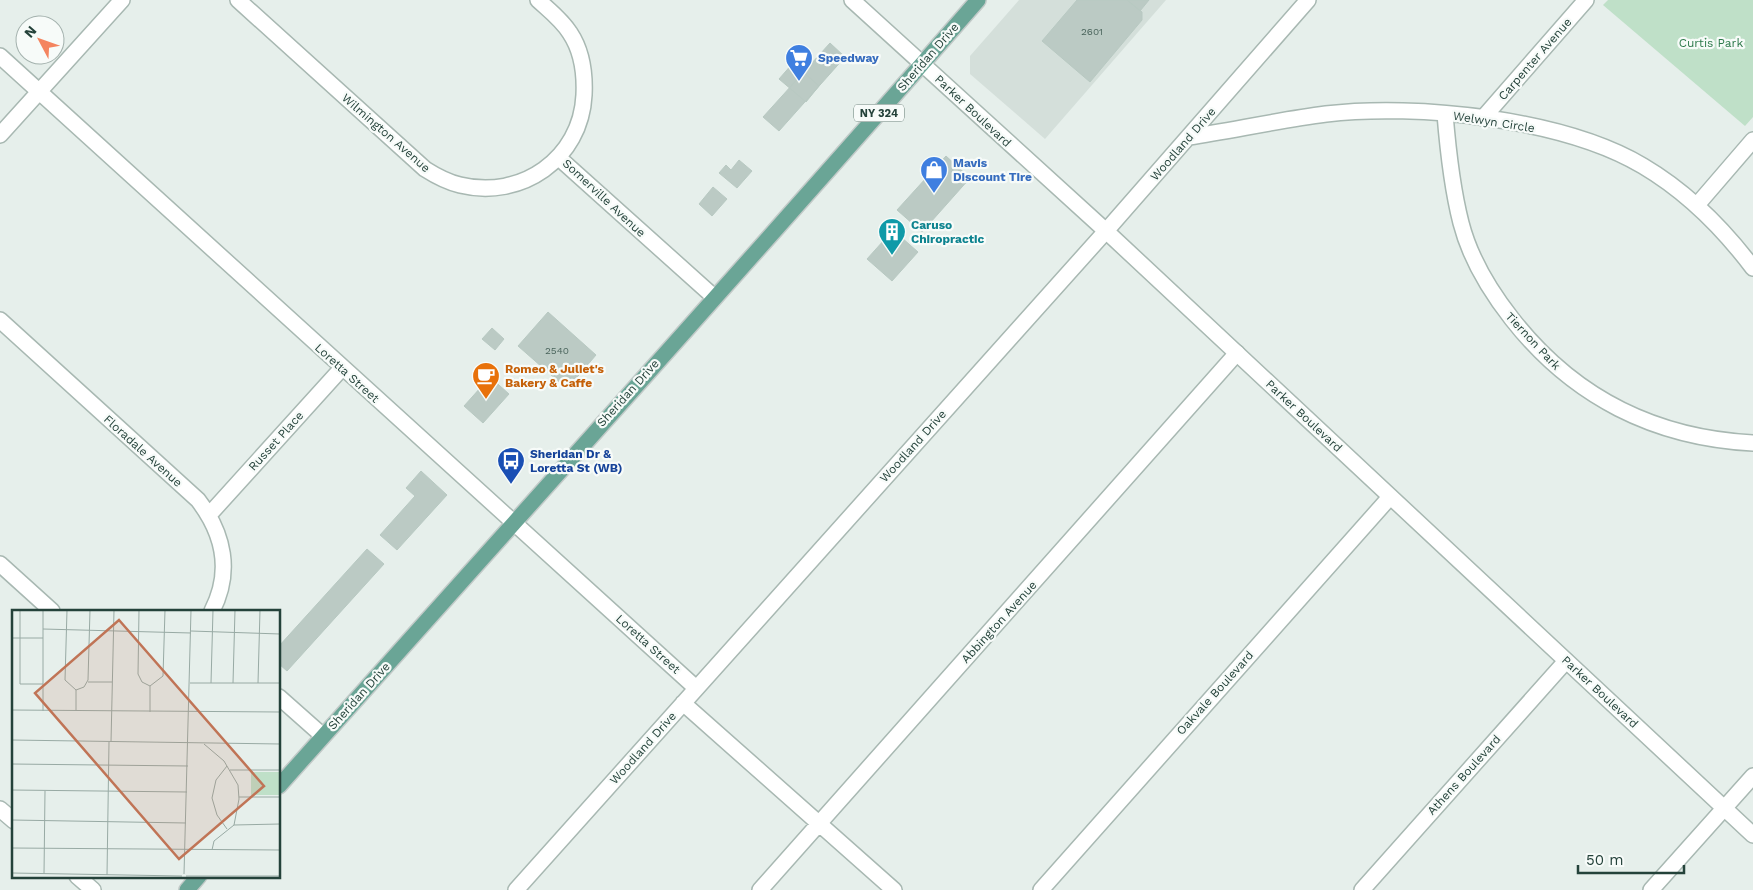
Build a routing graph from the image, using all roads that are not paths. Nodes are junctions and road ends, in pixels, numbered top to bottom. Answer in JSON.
{"nodes":[{"id":1,"x":122,"y":0,"type":"edge"},
{"id":2,"x":238,"y":0,"type":"edge"},
{"id":3,"x":538,"y":0,"type":"edge"},
{"id":4,"x":852,"y":0,"type":"edge"},
{"id":5,"x":978,"y":0,"type":"edge"},
{"id":6,"x":1308,"y":0,"type":"edge"},
{"id":7,"x":1586,"y":0,"type":"edge"},
{"id":8,"x":0,"y":56,"type":"edge"},
{"id":9,"x":922,"y":64,"type":"junction"},
{"id":10,"x":39,"y":91,"type":"junction"},
{"id":11,"x":1445,"y":114,"type":"junction"},
{"id":12,"x":1483,"y":118,"type":"junction"},
{"id":13,"x":0,"y":135,"type":"edge"},
{"id":14,"x":1188,"y":137,"type":"junction"},
{"id":15,"x":1753,"y":140,"type":"edge"},
{"id":16,"x":559,"y":158,"type":"junction"},
{"id":17,"x":1697,"y":205,"type":"junction"},
{"id":18,"x":1106,"y":231,"type":"junction"},
{"id":19,"x":1753,"y":268,"type":"edge"},
{"id":20,"x":714,"y":298,"type":"junction"},
{"id":21,"x":0,"y":320,"type":"edge"},
{"id":22,"x":1237,"y":354,"type":"junction"},
{"id":23,"x":342,"y":368,"type":"junction"},
{"id":24,"x":1753,"y":443,"type":"edge"},
{"id":25,"x":1390,"y":497,"type":"junction"},
{"id":26,"x":209,"y":515,"type":"junction"},
{"id":27,"x":514,"y":522,"type":"junction"},
{"id":28,"x":0,"y":564,"type":"edge"},
{"id":29,"x":51,"y":610,"type":"edge"},
{"id":30,"x":212,"y":610,"type":"edge"},
{"id":31,"x":1566,"y":661,"type":"junction"},
{"id":32,"x":696,"y":688,"type":"junction"},
{"id":33,"x":280,"y":698,"type":"edge"},
{"id":34,"x":683,"y":703,"type":"junction"},
{"id":35,"x":323,"y":736,"type":"junction"},
{"id":36,"x":1753,"y":776,"type":"edge"},
{"id":37,"x":280,"y":785,"type":"edge"},
{"id":38,"x":1724,"y":808,"type":"junction"},
{"id":39,"x":0,"y":809,"type":"edge"},
{"id":40,"x":12,"y":819,"type":"edge"},
{"id":41,"x":819,"y":824,"type":"junction"},
{"id":42,"x":1753,"y":835,"type":"edge"},
{"id":43,"x":80,"y":878,"type":"edge"},
{"id":44,"x":197,"y":878,"type":"edge"},
{"id":45,"x":93,"y":890,"type":"edge"},
{"id":46,"x":187,"y":890,"type":"edge"},
{"id":47,"x":516,"y":890,"type":"edge"},
{"id":48,"x":760,"y":890,"type":"edge"},
{"id":49,"x":894,"y":890,"type":"edge"},
{"id":50,"x":1040,"y":890,"type":"edge"},
{"id":51,"x":1362,"y":890,"type":"edge"},
{"id":52,"x":1651,"y":890,"type":"edge"}],
"edges":[{"from":1,"to":10,"type":"street"},
{"from":2,"to":16,"type":"street","name":"Wilmington Avenue"},
{"from":3,"to":16,"type":"street","name":"Somerville Avenue"},
{"from":4,"to":9,"type":"street","name":"Parker Boulevard"},
{"from":5,"to":9,"type":"main road","name":"Sheridan Drive","number":"NY 324"},
{"from":6,"to":14,"type":"street","name":"Woodland Drive"},
{"from":7,"to":12,"type":"street","name":"Carpenter Avenue"},
{"from":8,"to":10,"type":"street","name":"Loretta Street"},
{"from":9,"to":18,"type":"street","name":"Parker Boulevard"},
{"from":9,"to":20,"type":"main road","name":"Sheridan Drive","number":"NY 324"},
{"from":10,"to":13,"type":"street"},
{"from":10,"to":23,"type":"street","name":"Loretta Street"},
{"from":11,"to":12,"type":"street","name":"Welwyn Circle"},
{"from":11,"to":14,"type":"street","name":"Welwyn Circle"},
{"from":11,"to":24,"type":"street","name":"Tiernon Park"},
{"from":12,"to":17,"type":"street","name":"Welwyn Circle"},
{"from":14,"to":18,"type":"street","name":"Woodland Drive"},
{"from":15,"to":17,"type":"street"},
{"from":16,"to":20,"type":"street","name":"Somerville Avenue"},
{"from":17,"to":19,"type":"street","name":"Welwyn Circle"},
{"from":18,"to":22,"type":"street","name":"Parker Boulevard"},
{"from":18,"to":32,"type":"street","name":"Woodland Drive"},
{"from":20,"to":27,"type":"main road","name":"Sheridan Drive","number":"NY 324"},
{"from":21,"to":26,"type":"street","name":"Floradale Avenue"},
{"from":22,"to":25,"type":"street","name":"Parker Boulevard"},
{"from":22,"to":41,"type":"street","name":"Abbington Avenue"},
{"from":23,"to":26,"type":"street","name":"Russet Place"},
{"from":23,"to":27,"type":"street","name":"Loretta Street"},
{"from":25,"to":31,"type":"street","name":"Parker Boulevard"},
{"from":25,"to":50,"type":"street","name":"Oakvale Boulevard"},
{"from":26,"to":30,"type":"street","name":"Floradale Avenue"},
{"from":27,"to":32,"type":"street","name":"Loretta Street"},
{"from":27,"to":35,"type":"main road","name":"Sheridan Drive","number":"NY 324"},
{"from":28,"to":29,"type":"street"},
{"from":31,"to":38,"type":"street","name":"Parker Boulevard"},
{"from":31,"to":51,"type":"street","name":"Athens Boulevard"},
{"from":32,"to":34,"type":"street","name":"Woodland Drive"},
{"from":33,"to":35,"type":"street"},
{"from":34,"to":41,"type":"street"},
{"from":34,"to":47,"type":"street","name":"Woodland Drive"},
{"from":35,"to":37,"type":"main road","name":"Sheridan Drive","number":"NY 324"},
{"from":36,"to":38,"type":"street"},
{"from":38,"to":42,"type":"street","name":"Parker Boulevard"},
{"from":38,"to":52,"type":"street"},
{"from":39,"to":40,"type":"street"},
{"from":41,"to":48,"type":"street","name":"Abbington Avenue"},
{"from":41,"to":49,"type":"street"},
{"from":43,"to":45,"type":"street"},
{"from":44,"to":46,"type":"main road"}]}
